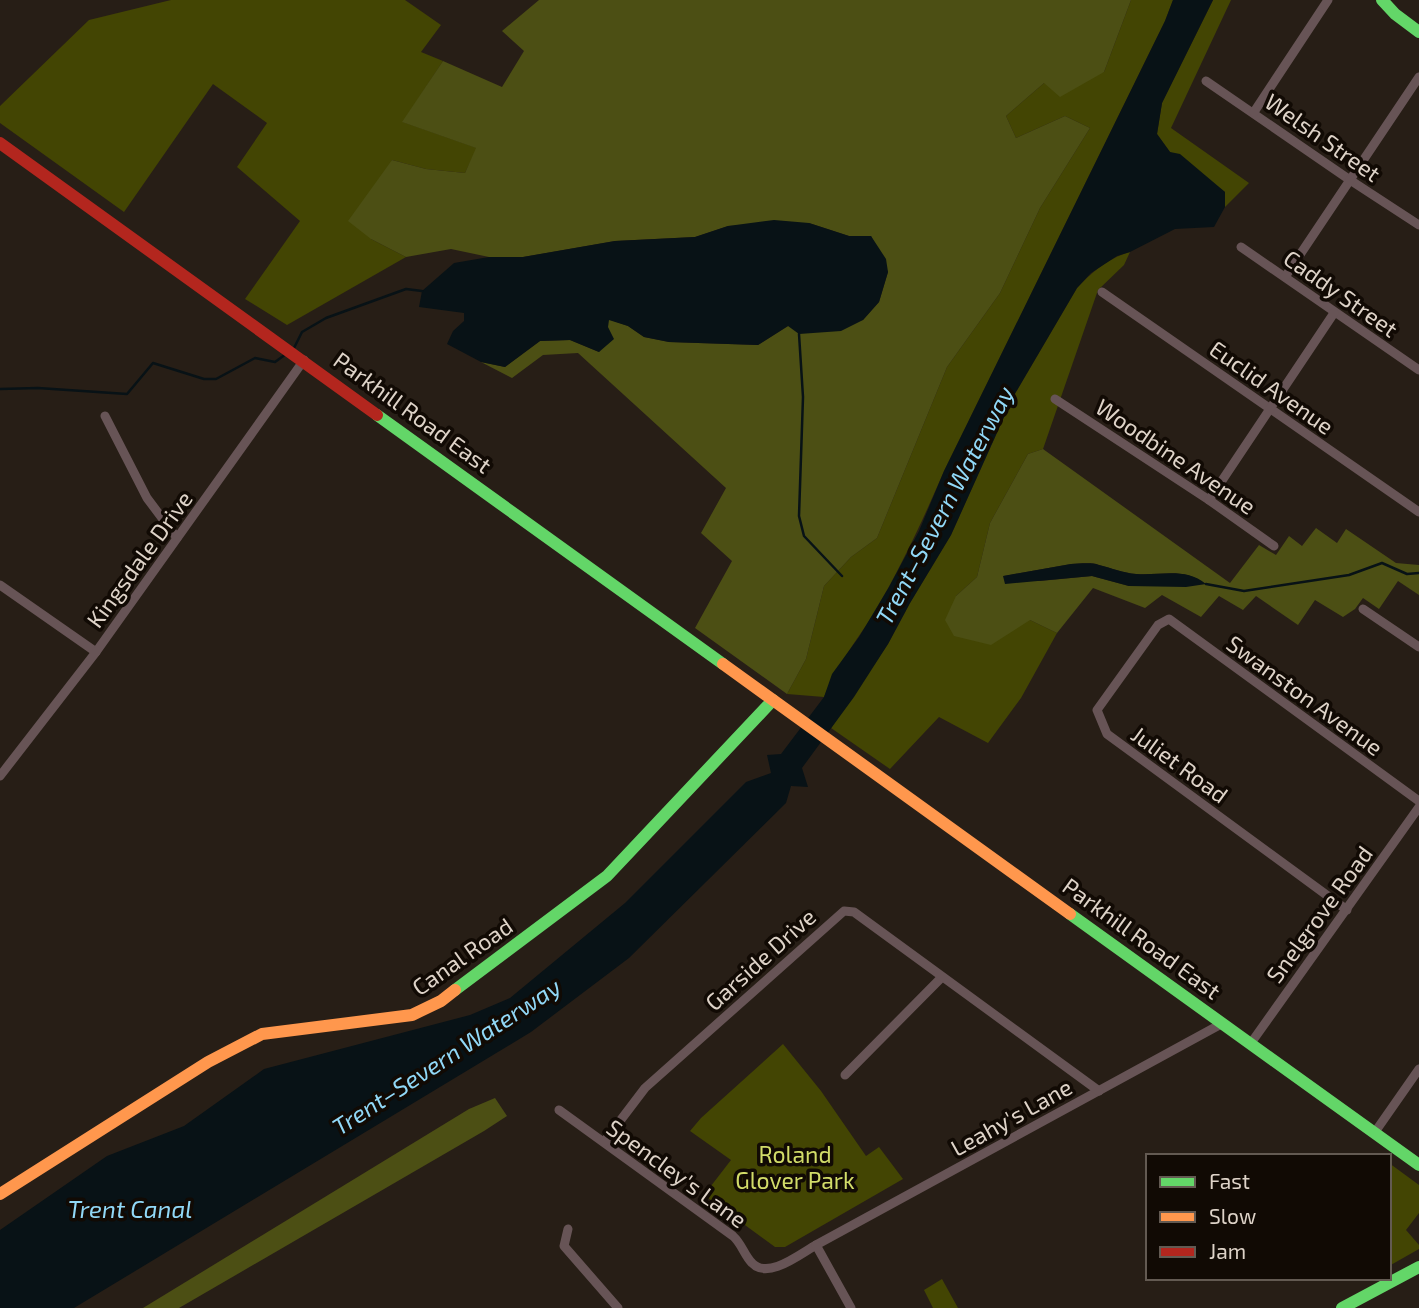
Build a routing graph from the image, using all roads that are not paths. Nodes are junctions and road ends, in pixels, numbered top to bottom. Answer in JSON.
{"nodes":[{"id":1,"x":1328,"y":0,"type":"edge"},
{"id":2,"x":1382,"y":0,"type":"edge"},
{"id":3,"x":1419,"y":32,"type":"edge"},
{"id":4,"x":1419,"y":77,"type":"edge"},
{"id":5,"x":1206,"y":81,"type":"dead end"},
{"id":6,"x":1254,"y":112,"type":"junction"},
{"id":7,"x":0,"y":143,"type":"edge"},
{"id":8,"x":1350,"y":180,"type":"junction"},
{"id":9,"x":1419,"y":225,"type":"edge"},
{"id":10,"x":1241,"y":247,"type":"dead end"},
{"id":11,"x":1285,"y":277,"type":"junction"},
{"id":12,"x":1102,"y":292,"type":"dead end"},
{"id":13,"x":1334,"y":313,"type":"junction"},
{"id":14,"x":304,"y":360,"type":"junction"},
{"id":15,"x":1419,"y":370,"type":"edge"},
{"id":16,"x":1055,"y":399,"type":"dead end"},
{"id":17,"x":1270,"y":409,"type":"junction"},
{"id":18,"x":106,"y":416,"type":"dead end"},
{"id":19,"x":1209,"y":500,"type":"junction"},
{"id":20,"x":1419,"y":512,"type":"edge"},
{"id":21,"x":177,"y":538,"type":"junction"},
{"id":22,"x":1274,"y":546,"type":"dead end"},
{"id":23,"x":0,"y":585,"type":"edge"},
{"id":24,"x":1363,"y":608,"type":"dead end"},
{"id":25,"x":1169,"y":619,"type":"joint"},
{"id":26,"x":1419,"y":647,"type":"edge"},
{"id":27,"x":96,"y":652,"type":"junction"},
{"id":28,"x":773,"y":700,"type":"junction"},
{"id":29,"x":0,"y":776,"type":"edge"},
{"id":30,"x":1419,"y":801,"type":"edge"},
{"id":31,"x":1419,"y":807,"type":"edge"},
{"id":32,"x":1347,"y":910,"type":"junction"},
{"id":33,"x":942,"y":978,"type":"junction"},
{"id":34,"x":1223,"y":1023,"type":"junction"},
{"id":35,"x":1251,"y":1043,"type":"junction"},
{"id":36,"x":1419,"y":1069,"type":"edge"},
{"id":37,"x":845,"y":1075,"type":"dead end"},
{"id":38,"x":1099,"y":1091,"type":"junction"},
{"id":39,"x":559,"y":1110,"type":"dead end"},
{"id":40,"x":1375,"y":1132,"type":"junction"},
{"id":41,"x":604,"y":1142,"type":"junction"},
{"id":42,"x":1419,"y":1165,"type":"edge"},
{"id":43,"x":0,"y":1194,"type":"edge"},
{"id":44,"x":568,"y":1229,"type":"dead end"},
{"id":45,"x":816,"y":1245,"type":"junction"},
{"id":46,"x":1419,"y":1267,"type":"edge"},
{"id":47,"x":618,"y":1308,"type":"edge"},
{"id":48,"x":851,"y":1308,"type":"edge"},
{"id":49,"x":1342,"y":1308,"type":"edge"}],
"edges":[{"from":1,"to":6,"type":"street"},
{"from":2,"to":3,"type":"main road"},
{"from":4,"to":8,"type":"street"},
{"from":5,"to":6,"type":"street","name":"Welsh Street"},
{"from":6,"to":8,"type":"street","name":"Welsh Street"},
{"from":7,"to":14,"type":"main road","name":"Parkhill Road East"},
{"from":8,"to":9,"type":"street","name":"Welsh Street"},
{"from":8,"to":11,"type":"street"},
{"from":10,"to":11,"type":"street","name":"Caddy Street"},
{"from":11,"to":13,"type":"street","name":"Caddy Street"},
{"from":12,"to":17,"type":"street","name":"Euclid Avenue"},
{"from":13,"to":15,"type":"street","name":"Caddy Street"},
{"from":13,"to":17,"type":"street"},
{"from":14,"to":21,"type":"street","name":"Kingsdale Drive"},
{"from":14,"to":28,"type":"main road","name":"Parkhill Road East"},
{"from":16,"to":19,"type":"street","name":"Woodbine Avenue"},
{"from":17,"to":19,"type":"street"},
{"from":17,"to":20,"type":"street","name":"Euclid Avenue"},
{"from":18,"to":21,"type":"street"},
{"from":19,"to":22,"type":"street","name":"Woodbine Avenue"},
{"from":21,"to":27,"type":"street","name":"Kingsdale Drive"},
{"from":23,"to":27,"type":"street"},
{"from":24,"to":26,"type":"street"},
{"from":25,"to":30,"type":"street","name":"Swanston Avenue"},
{"from":25,"to":32,"type":"street","name":"Juliet Road"},
{"from":27,"to":29,"type":"street","name":"Kingsdale Drive"},
{"from":28,"to":34,"type":"main road","name":"Parkhill Road East"},
{"from":28,"to":43,"type":"main road","name":"Canal Road"},
{"from":31,"to":32,"type":"street","name":"Snelgrove Road"},
{"from":32,"to":35,"type":"street","name":"Snelgrove Road"},
{"from":33,"to":37,"type":"street"},
{"from":33,"to":38,"type":"street","name":"Garside Drive"},
{"from":33,"to":41,"type":"street","name":"Garside Drive"},
{"from":34,"to":35,"type":"main road","name":"Parkhill Road East"},
{"from":34,"to":38,"type":"street","name":"Leahy's Lane"},
{"from":35,"to":40,"type":"main road","name":"Parkhill Road East"},
{"from":36,"to":40,"type":"street"},
{"from":38,"to":45,"type":"street","name":"Leahy's Lane"},
{"from":39,"to":41,"type":"street","name":"Spencley's Lane"},
{"from":40,"to":42,"type":"main road","name":"Parkhill Road East"},
{"from":41,"to":45,"type":"street","name":"Spencley's Lane"},
{"from":44,"to":47,"type":"street"},
{"from":45,"to":48,"type":"street"},
{"from":46,"to":49,"type":"main road"}]}
